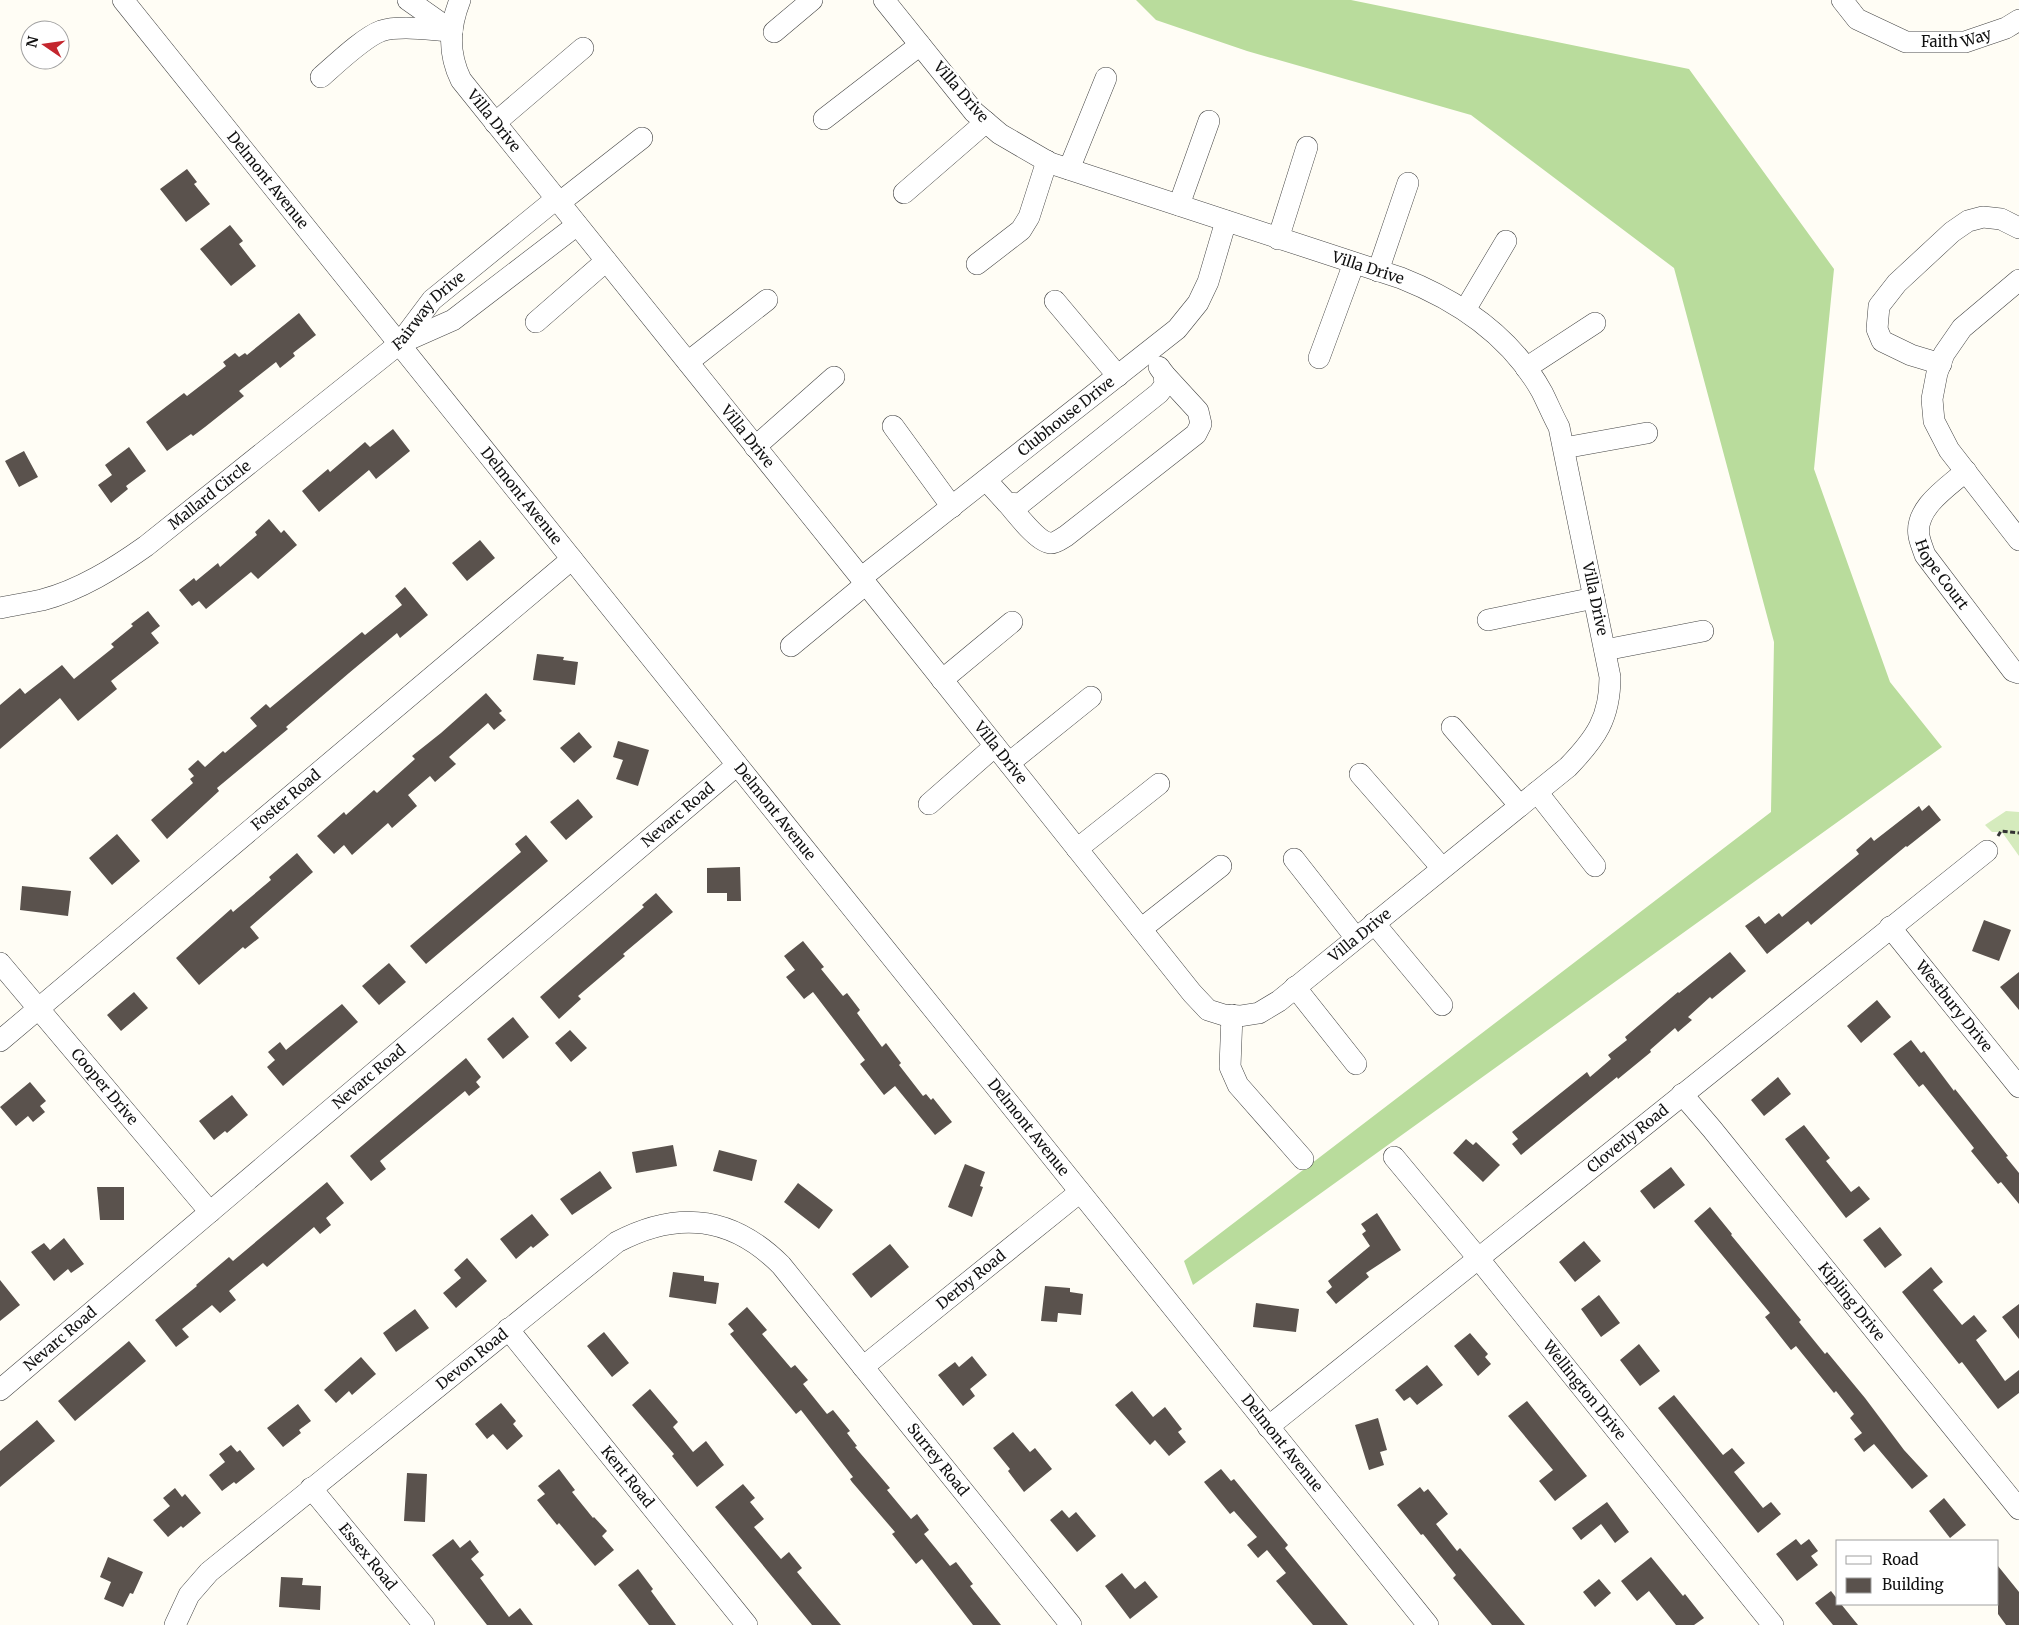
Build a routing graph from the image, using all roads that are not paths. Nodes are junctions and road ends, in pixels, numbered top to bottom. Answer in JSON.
{"nodes":[{"id":1,"x":123,"y":0,"type":"edge"},
{"id":2,"x":408,"y":0,"type":"edge"},
{"id":3,"x":460,"y":0,"type":"edge"},
{"id":4,"x":812,"y":0,"type":"edge"},
{"id":5,"x":884,"y":0,"type":"edge"},
{"id":6,"x":1842,"y":0,"type":"edge"},
{"id":7,"x":2019,"y":20,"type":"edge"},
{"id":8,"x":452,"y":31,"type":"junction"},
{"id":9,"x":774,"y":32,"type":"dead end"},
{"id":10,"x":920,"y":45,"type":"junction"},
{"id":11,"x":583,"y":48,"type":"dead end"},
{"id":12,"x":321,"y":76,"type":"dead end"},
{"id":13,"x":1106,"y":78,"type":"dead end"},
{"id":14,"x":824,"y":119,"type":"dead end"},
{"id":15,"x":986,"y":122,"type":"junction"},
{"id":16,"x":1208,"y":122,"type":"dead end"},
{"id":17,"x":495,"y":123,"type":"junction"},
{"id":18,"x":642,"y":138,"type":"dead end"},
{"id":19,"x":1307,"y":146,"type":"dead end"},
{"id":20,"x":1047,"y":161,"type":"junction"},
{"id":21,"x":1069,"y":169,"type":"junction"},
{"id":22,"x":1408,"y":183,"type":"dead end"},
{"id":23,"x":904,"y":193,"type":"dead end"},
{"id":24,"x":558,"y":201,"type":"junction"},
{"id":25,"x":1179,"y":205,"type":"junction"},
{"id":26,"x":1226,"y":221,"type":"junction"},
{"id":27,"x":577,"y":225,"type":"junction"},
{"id":28,"x":2019,"y":228,"type":"edge"},
{"id":29,"x":1278,"y":239,"type":"junction"},
{"id":30,"x":1506,"y":241,"type":"dead end"},
{"id":31,"x":606,"y":261,"type":"junction"},
{"id":32,"x":1354,"y":263,"type":"junction"},
{"id":33,"x":977,"y":264,"type":"dead end"},
{"id":34,"x":1378,"y":271,"type":"junction"},
{"id":35,"x":2019,"y":280,"type":"edge"},
{"id":36,"x":767,"y":300,"type":"dead end"},
{"id":37,"x":1055,"y":301,"type":"dead end"},
{"id":38,"x":1465,"y":310,"type":"junction"},
{"id":39,"x":536,"y":322,"type":"dead end"},
{"id":40,"x":1595,"y":323,"type":"dead end"},
{"id":41,"x":399,"y":344,"type":"junction"},
{"id":42,"x":1149,"y":351,"type":"junction"},
{"id":43,"x":1319,"y":358,"type":"dead end"},
{"id":44,"x":688,"y":362,"type":"junction"},
{"id":45,"x":1941,"y":364,"type":"junction"},
{"id":46,"x":1526,"y":368,"type":"junction"},
{"id":47,"x":1164,"y":374,"type":"junction"},
{"id":48,"x":1118,"y":376,"type":"junction"},
{"id":49,"x":834,"y":377,"type":"dead end"},
{"id":50,"x":893,"y":426,"type":"dead end"},
{"id":51,"x":1647,"y":433,"type":"dead end"},
{"id":52,"x":755,"y":447,"type":"junction"},
{"id":53,"x":1564,"y":448,"type":"junction"},
{"id":54,"x":1966,"y":472,"type":"junction"},
{"id":55,"x":986,"y":480,"type":"junction"},
{"id":56,"x":1007,"y":503,"type":"junction"},
{"id":57,"x":952,"y":507,"type":"junction"},
{"id":58,"x":2019,"y":540,"type":"edge"},
{"id":59,"x":572,"y":559,"type":"junction"},
{"id":60,"x":864,"y":581,"type":"junction"},
{"id":61,"x":1594,"y":598,"type":"junction"},
{"id":62,"x":0,"y":608,"type":"edge"},
{"id":63,"x":1488,"y":620,"type":"dead end"},
{"id":64,"x":1012,"y":622,"type":"dead end"},
{"id":65,"x":1703,"y":631,"type":"dead end"},
{"id":66,"x":790,"y":646,"type":"dead end"},
{"id":67,"x":1605,"y":650,"type":"junction"},
{"id":68,"x":2019,"y":673,"type":"edge"},
{"id":69,"x":942,"y":680,"type":"junction"},
{"id":70,"x":1091,"y":697,"type":"dead end"},
{"id":71,"x":1452,"y":727,"type":"dead end"},
{"id":72,"x":995,"y":746,"type":"junction"},
{"id":73,"x":1009,"y":763,"type":"junction"},
{"id":74,"x":737,"y":765,"type":"junction"},
{"id":75,"x":1360,"y":774,"type":"dead end"},
{"id":76,"x":1159,"y":784,"type":"dead end"},
{"id":77,"x":1537,"y":792,"type":"junction"},
{"id":78,"x":929,"y":804,"type":"dead end"},
{"id":79,"x":1520,"y":806,"type":"junction"},
{"id":80,"x":1078,"y":849,"type":"junction"},
{"id":81,"x":1987,"y":851,"type":"dead end"},
{"id":82,"x":1294,"y":859,"type":"dead end"},
{"id":83,"x":1221,"y":866,"type":"dead end"},
{"id":84,"x":1595,"y":866,"type":"dead end"},
{"id":85,"x":1442,"y":868,"type":"junction"},
{"id":86,"x":1374,"y":923,"type":"junction"},
{"id":87,"x":1890,"y":927,"type":"junction"},
{"id":88,"x":1141,"y":928,"type":"junction"},
{"id":89,"x":1356,"y":938,"type":"junction"},
{"id":90,"x":0,"y":963,"type":"edge"},
{"id":91,"x":1295,"y":987,"type":"junction"},
{"id":92,"x":1442,"y":1005,"type":"dead end"},
{"id":93,"x":39,"y":1009,"type":"junction"},
{"id":94,"x":1232,"y":1015,"type":"junction"},
{"id":95,"x":0,"y":1041,"type":"edge"},
{"id":96,"x":1356,"y":1064,"type":"dead end"},
{"id":97,"x":2019,"y":1087,"type":"edge"},
{"id":98,"x":1682,"y":1094,"type":"junction"},
{"id":99,"x":1394,"y":1157,"type":"dead end"},
{"id":100,"x":1303,"y":1159,"type":"dead end"},
{"id":101,"x":1080,"y":1192,"type":"junction"},
{"id":102,"x":210,"y":1212,"type":"junction"},
{"id":103,"x":1478,"y":1258,"type":"junction"},
{"id":104,"x":804,"y":1294,"type":"joint"},
{"id":105,"x":508,"y":1329,"type":"junction"},
{"id":106,"x":863,"y":1367,"type":"junction"},
{"id":107,"x":0,"y":1390,"type":"edge"},
{"id":108,"x":1268,"y":1427,"type":"junction"},
{"id":109,"x":311,"y":1488,"type":"junction"},
{"id":110,"x":2019,"y":1509,"type":"edge"},
{"id":111,"x":175,"y":1625,"type":"edge"},
{"id":112,"x":424,"y":1625,"type":"edge"},
{"id":113,"x":747,"y":1625,"type":"edge"},
{"id":114,"x":1071,"y":1625,"type":"edge"},
{"id":115,"x":1428,"y":1625,"type":"edge"},
{"id":116,"x":1773,"y":1625,"type":"edge"}],
"edges":[{"from":1,"to":41,"type":"street","name":"Delmont Avenue"},
{"from":2,"to":8,"type":"street"},
{"from":3,"to":8,"type":"street","name":"Villa Drive"},
{"from":4,"to":9,"type":"street"},
{"from":5,"to":10,"type":"street","name":"Villa Drive"},
{"from":6,"to":7,"type":"street","name":"Faith Way"},
{"from":8,"to":12,"type":"street"},
{"from":8,"to":17,"type":"street","name":"Villa Drive"},
{"from":10,"to":14,"type":"street"},
{"from":10,"to":15,"type":"street","name":"Villa Drive"},
{"from":11,"to":17,"type":"street"},
{"from":13,"to":21,"type":"street"},
{"from":15,"to":20,"type":"street","name":"Villa Drive"},
{"from":15,"to":23,"type":"street"},
{"from":16,"to":25,"type":"street"},
{"from":17,"to":24,"type":"street","name":"Villa Drive"},
{"from":18,"to":24,"type":"street","name":"Fairway Drive"},
{"from":19,"to":29,"type":"street"},
{"from":20,"to":21,"type":"street","name":"Villa Drive"},
{"from":20,"to":33,"type":"street"},
{"from":21,"to":25,"type":"street","name":"Villa Drive"},
{"from":22,"to":34,"type":"street"},
{"from":24,"to":27,"type":"street","name":"Villa Drive"},
{"from":24,"to":41,"type":"street","name":"Fairway Drive"},
{"from":25,"to":26,"type":"street","name":"Villa Drive"},
{"from":26,"to":29,"type":"street","name":"Villa Drive"},
{"from":26,"to":42,"type":"street","name":"Clubhouse Drive"},
{"from":27,"to":31,"type":"street","name":"Villa Drive"},
{"from":27,"to":41,"type":"street","name":"Fairway Drive"},
{"from":28,"to":45,"type":"street"},
{"from":29,"to":32,"type":"street","name":"Villa Drive"},
{"from":30,"to":38,"type":"street"},
{"from":31,"to":39,"type":"street"},
{"from":31,"to":44,"type":"street","name":"Villa Drive"},
{"from":32,"to":34,"type":"street","name":"Villa Drive"},
{"from":32,"to":43,"type":"street"},
{"from":34,"to":38,"type":"street","name":"Villa Drive"},
{"from":35,"to":45,"type":"street"},
{"from":36,"to":44,"type":"street"},
{"from":37,"to":48,"type":"street"},
{"from":38,"to":46,"type":"street","name":"Villa Drive"},
{"from":40,"to":46,"type":"street"},
{"from":41,"to":59,"type":"street","name":"Delmont Avenue"},
{"from":41,"to":62,"type":"street","name":"Mallard Circle"},
{"from":42,"to":47,"type":"street"},
{"from":42,"to":48,"type":"street","name":"Clubhouse Drive"},
{"from":44,"to":52,"type":"street","name":"Villa Drive"},
{"from":45,"to":54,"type":"street"},
{"from":46,"to":53,"type":"street","name":"Villa Drive"},
{"from":47,"to":56,"type":"street"},
{"from":47,"to":56,"type":"street"},
{"from":48,"to":55,"type":"street","name":"Clubhouse Drive"},
{"from":49,"to":52,"type":"street"},
{"from":50,"to":57,"type":"street"},
{"from":51,"to":53,"type":"street"},
{"from":52,"to":60,"type":"street","name":"Villa Drive"},
{"from":53,"to":61,"type":"street","name":"Villa Drive"},
{"from":54,"to":58,"type":"street"},
{"from":54,"to":68,"type":"street","name":"Hope Court"},
{"from":55,"to":56,"type":"street"},
{"from":55,"to":57,"type":"street","name":"Clubhouse Drive"},
{"from":57,"to":60,"type":"street","name":"Clubhouse Drive"},
{"from":59,"to":74,"type":"street","name":"Delmont Avenue"},
{"from":59,"to":93,"type":"street","name":"Foster Road"},
{"from":60,"to":66,"type":"street","name":"Clubhouse Drive"},
{"from":60,"to":69,"type":"street","name":"Villa Drive"},
{"from":61,"to":63,"type":"street"},
{"from":61,"to":67,"type":"street","name":"Villa Drive"},
{"from":64,"to":69,"type":"street"},
{"from":65,"to":67,"type":"street"},
{"from":67,"to":77,"type":"street","name":"Villa Drive"},
{"from":69,"to":72,"type":"street","name":"Villa Drive"},
{"from":70,"to":73,"type":"street"},
{"from":71,"to":79,"type":"street"},
{"from":72,"to":73,"type":"street","name":"Villa Drive"},
{"from":72,"to":78,"type":"street"},
{"from":73,"to":80,"type":"street","name":"Villa Drive"},
{"from":74,"to":101,"type":"street","name":"Delmont Avenue"},
{"from":74,"to":102,"type":"street","name":"Nevarc Road"},
{"from":75,"to":85,"type":"street"},
{"from":76,"to":80,"type":"street"},
{"from":77,"to":79,"type":"street","name":"Villa Drive"},
{"from":77,"to":84,"type":"street"},
{"from":79,"to":85,"type":"street","name":"Villa Drive"},
{"from":80,"to":88,"type":"street","name":"Villa Drive"},
{"from":81,"to":87,"type":"street","name":"Cloverly Road"},
{"from":82,"to":89,"type":"street"},
{"from":83,"to":88,"type":"street"},
{"from":85,"to":86,"type":"street","name":"Villa Drive"},
{"from":86,"to":89,"type":"street","name":"Villa Drive"},
{"from":86,"to":92,"type":"street"},
{"from":87,"to":97,"type":"street","name":"Westbury Drive"},
{"from":87,"to":98,"type":"street","name":"Cloverly Road"},
{"from":88,"to":94,"type":"street","name":"Villa Drive"},
{"from":89,"to":91,"type":"street","name":"Villa Drive"},
{"from":90,"to":93,"type":"street","name":"Cooper Drive"},
{"from":91,"to":94,"type":"street","name":"Villa Drive"},
{"from":91,"to":96,"type":"street"},
{"from":93,"to":95,"type":"street","name":"Foster Road"},
{"from":93,"to":102,"type":"street","name":"Cooper Drive"},
{"from":94,"to":100,"type":"street"},
{"from":98,"to":103,"type":"street","name":"Cloverly Road"},
{"from":98,"to":110,"type":"street","name":"Kipling Drive"},
{"from":99,"to":103,"type":"street","name":"Wellington Drive"},
{"from":101,"to":106,"type":"street","name":"Derby Road"},
{"from":101,"to":108,"type":"street","name":"Delmont Avenue"},
{"from":102,"to":107,"type":"street","name":"Nevarc Road"},
{"from":103,"to":108,"type":"street","name":"Cloverly Road"},
{"from":103,"to":116,"type":"street","name":"Wellington Drive"},
{"from":104,"to":105,"type":"street","name":"Devon Road"},
{"from":104,"to":106,"type":"street","name":"Surrey Road"},
{"from":105,"to":109,"type":"street","name":"Devon Road"},
{"from":105,"to":113,"type":"street","name":"Kent Road"},
{"from":106,"to":114,"type":"street","name":"Surrey Road"},
{"from":108,"to":115,"type":"street","name":"Delmont Avenue"},
{"from":109,"to":111,"type":"street","name":"Devon Road"},
{"from":109,"to":112,"type":"street","name":"Essex Road"}]}
